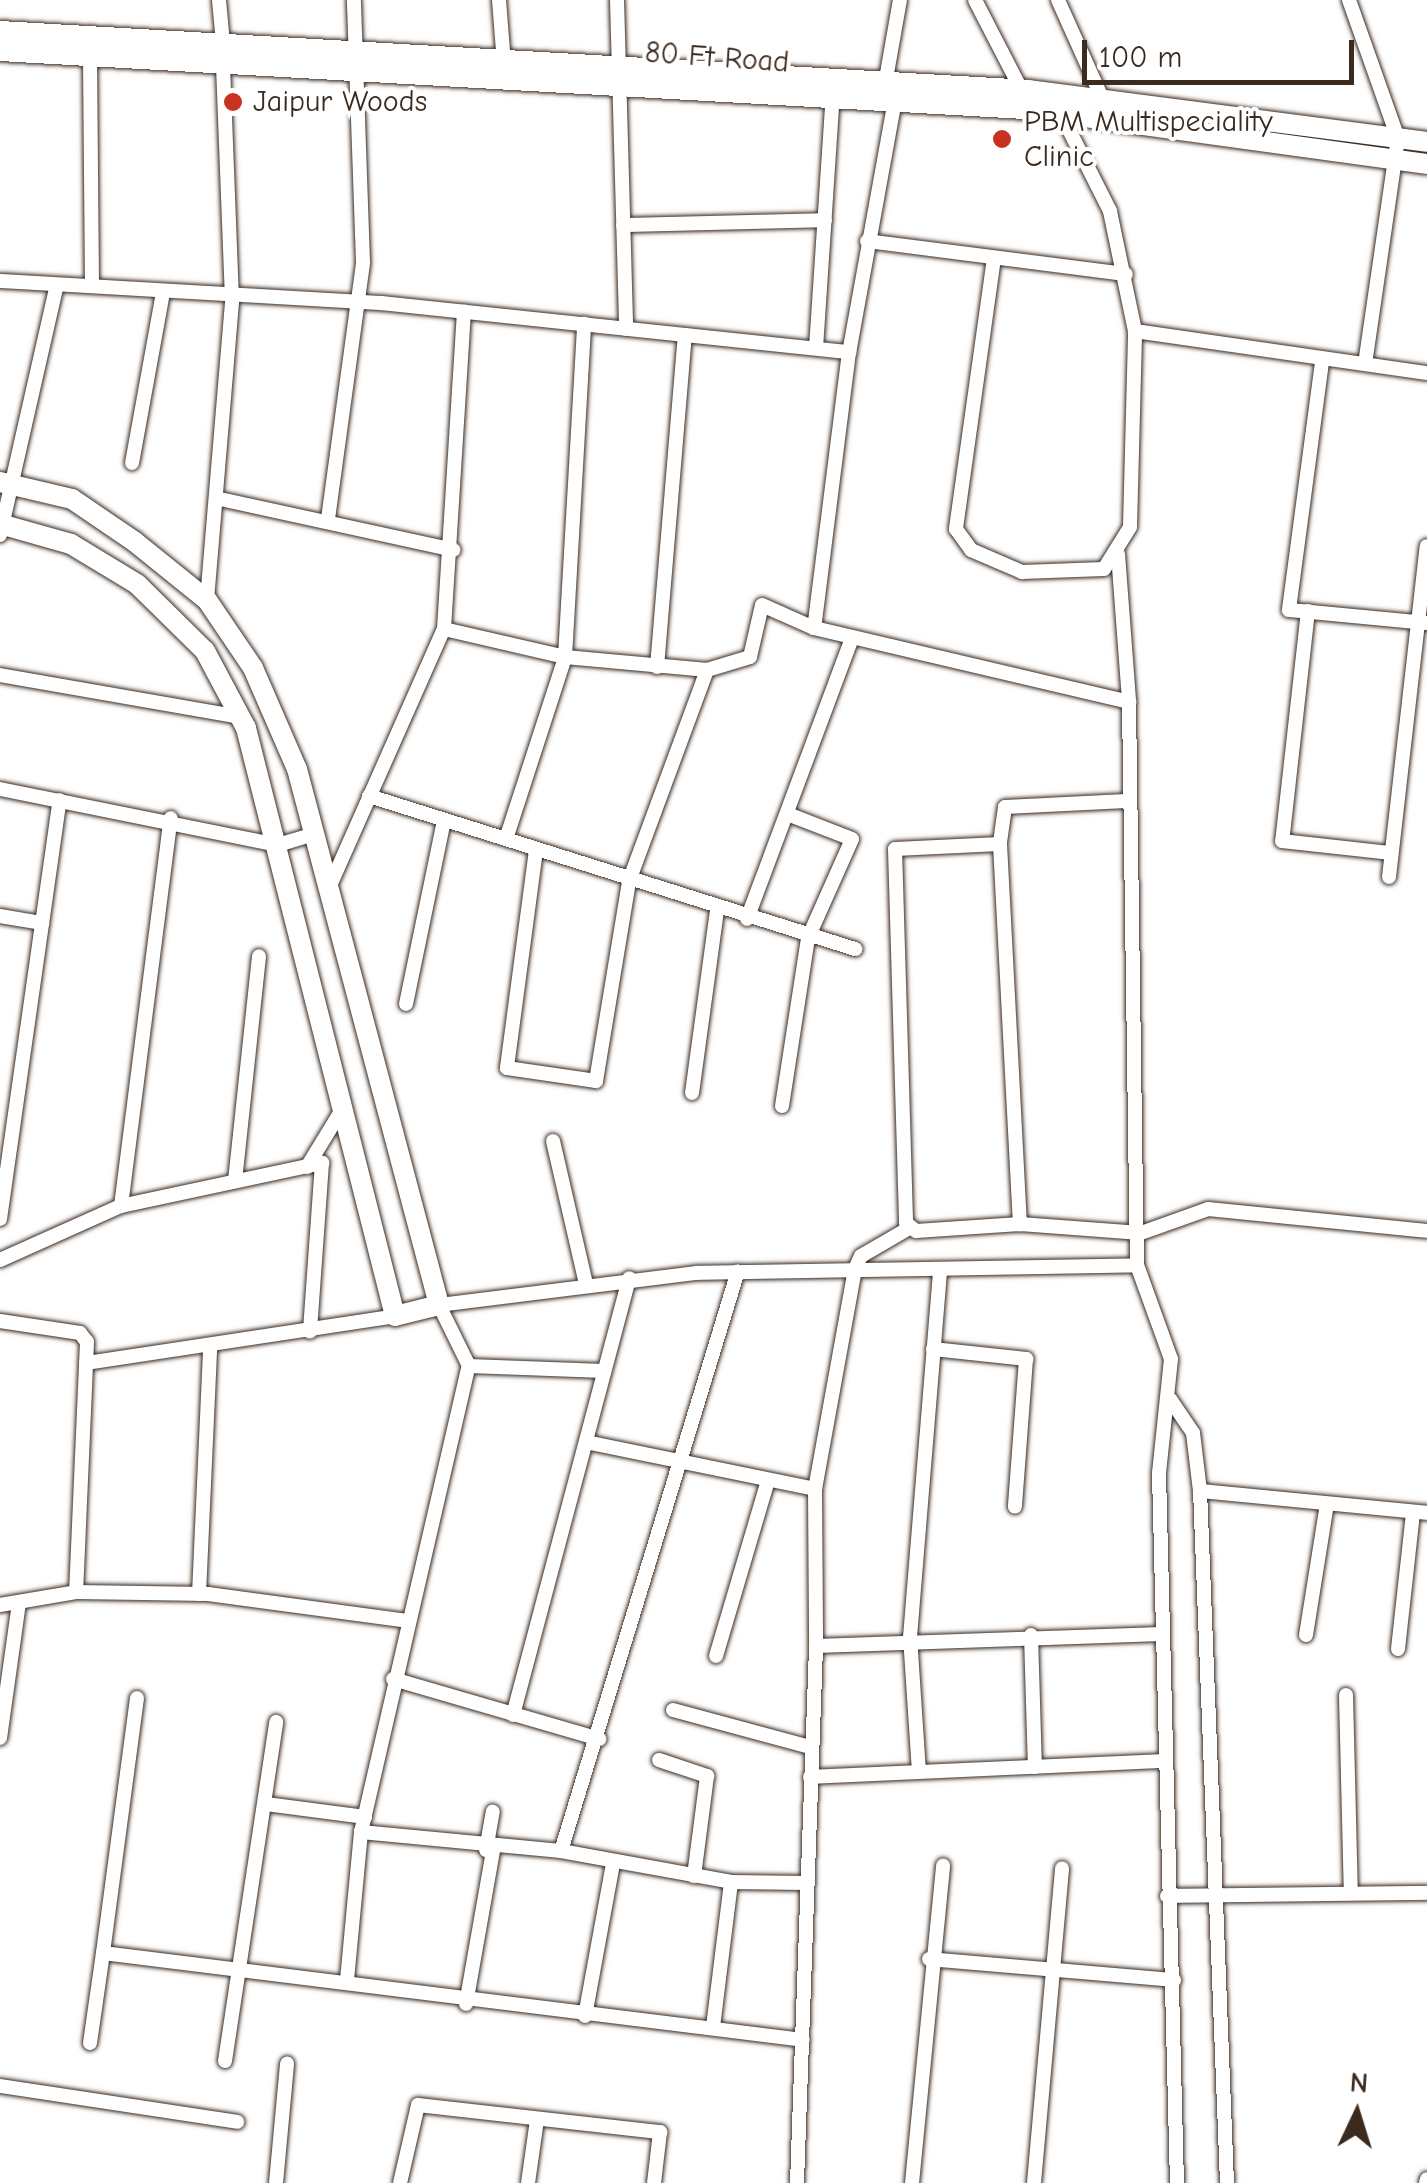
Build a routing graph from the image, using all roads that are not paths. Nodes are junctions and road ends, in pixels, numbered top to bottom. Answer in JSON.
{"nodes":[{"id":1,"x":219,"y":0,"type":"edge"},
{"id":2,"x":354,"y":0,"type":"edge"},
{"id":3,"x":499,"y":0,"type":"edge"},
{"id":4,"x":617,"y":0,"type":"edge"},
{"id":5,"x":900,"y":0,"type":"edge"},
{"id":6,"x":975,"y":0,"type":"edge"},
{"id":7,"x":1058,"y":0,"type":"edge"},
{"id":8,"x":1349,"y":0,"type":"edge"},
{"id":9,"x":0,"y":31,"type":"edge"},
{"id":10,"x":223,"y":42,"type":"junction"},
{"id":11,"x":0,"y":50,"type":"edge"},
{"id":12,"x":359,"y":55,"type":"junction"},
{"id":13,"x":90,"y":57,"type":"junction"},
{"id":14,"x":504,"y":62,"type":"junction"},
{"id":15,"x":223,"y":68,"type":"junction"},
{"id":16,"x":617,"y":72,"type":"junction"},
{"id":17,"x":361,"y":76,"type":"junction"},
{"id":18,"x":886,"y":79,"type":"junction"},
{"id":19,"x":1021,"y":89,"type":"junction"},
{"id":20,"x":833,"y":95,"type":"junction"},
{"id":21,"x":895,"y":100,"type":"junction"},
{"id":22,"x":1102,"y":100,"type":"junction"},
{"id":23,"x":1061,"y":114,"type":"junction"},
{"id":24,"x":1398,"y":138,"type":"junction"},
{"id":25,"x":1427,"y":142,"type":"edge"},
{"id":26,"x":1394,"y":160,"type":"junction"},
{"id":27,"x":1427,"y":164,"type":"edge"},
{"id":28,"x":825,"y":220,"type":"junction"},
{"id":29,"x":623,"y":225,"type":"junction"},
{"id":30,"x":867,"y":240,"type":"junction"},
{"id":31,"x":994,"y":258,"type":"junction"},
{"id":32,"x":1126,"y":274,"type":"junction"},
{"id":33,"x":0,"y":281,"type":"edge"},
{"id":34,"x":92,"y":283,"type":"junction"},
{"id":35,"x":56,"y":288,"type":"junction"},
{"id":36,"x":163,"y":292,"type":"junction"},
{"id":37,"x":232,"y":300,"type":"junction"},
{"id":38,"x":358,"y":303,"type":"junction"},
{"id":39,"x":464,"y":312,"type":"junction"},
{"id":40,"x":584,"y":324,"type":"junction"},
{"id":41,"x":626,"y":329,"type":"junction"},
{"id":42,"x":1135,"y":331,"type":"junction"},
{"id":43,"x":685,"y":335,"type":"junction"},
{"id":44,"x":816,"y":348,"type":"junction"},
{"id":45,"x":849,"y":352,"type":"junction"},
{"id":46,"x":1322,"y":362,"type":"junction"},
{"id":47,"x":1365,"y":364,"type":"junction"},
{"id":48,"x":1427,"y":372,"type":"edge"},
{"id":49,"x":132,"y":463,"type":"dead end"},
{"id":50,"x":6,"y":482,"type":"edge"},
{"id":51,"x":220,"y":498,"type":"junction"},
{"id":52,"x":328,"y":519,"type":"junction"},
{"id":53,"x":1,"y":527,"type":"edge"},
{"id":54,"x":1427,"y":546,"type":"edge"},
{"id":55,"x":453,"y":550,"type":"junction"},
{"id":56,"x":1118,"y":554,"type":"junction"},
{"id":57,"x":206,"y":600,"type":"junction"},
{"id":58,"x":1308,"y":611,"type":"junction"},
{"id":59,"x":1424,"y":623,"type":"edge"},
{"id":60,"x":814,"y":628,"type":"junction"},
{"id":61,"x":444,"y":629,"type":"junction"},
{"id":62,"x":850,"y":644,"type":"junction"},
{"id":63,"x":565,"y":657,"type":"junction"},
{"id":64,"x":657,"y":667,"type":"junction"},
{"id":65,"x":707,"y":670,"type":"junction"},
{"id":66,"x":0,"y":674,"type":"edge"},
{"id":67,"x":1129,"y":702,"type":"junction"},
{"id":68,"x":241,"y":717,"type":"junction"},
{"id":69,"x":0,"y":789,"type":"edge"},
{"id":70,"x":369,"y":796,"type":"junction"},
{"id":71,"x":60,"y":800,"type":"junction"},
{"id":72,"x":1126,"y":801,"type":"junction"},
{"id":73,"x":790,"y":815,"type":"junction"},
{"id":74,"x":172,"y":818,"type":"junction"},
{"id":75,"x":444,"y":820,"type":"junction"},
{"id":76,"x":315,"y":834,"type":"junction"},
{"id":77,"x":506,"y":838,"type":"junction"},
{"id":78,"x":1000,"y":844,"type":"junction"},
{"id":79,"x":278,"y":846,"type":"junction"},
{"id":80,"x":536,"y":850,"type":"junction"},
{"id":81,"x":1391,"y":853,"type":"junction"},
{"id":82,"x":1389,"y":877,"type":"dead end"},
{"id":83,"x":629,"y":880,"type":"junction"},
{"id":84,"x":329,"y":888,"type":"junction"},
{"id":85,"x":717,"y":910,"type":"junction"},
{"id":86,"x":0,"y":916,"type":"edge"},
{"id":87,"x":747,"y":919,"type":"junction"},
{"id":88,"x":42,"y":923,"type":"junction"},
{"id":89,"x":808,"y":938,"type":"junction"},
{"id":90,"x":854,"y":949,"type":"dead end"},
{"id":91,"x":259,"y":956,"type":"dead end"},
{"id":92,"x":406,"y":1004,"type":"dead end"},
{"id":93,"x":692,"y":1093,"type":"dead end"},
{"id":94,"x":782,"y":1106,"type":"dead end"},
{"id":95,"x":344,"y":1108,"type":"junction"},
{"id":96,"x":553,"y":1141,"type":"dead end"},
{"id":97,"x":307,"y":1167,"type":"junction"},
{"id":98,"x":235,"y":1182,"type":"junction"},
{"id":99,"x":121,"y":1206,"type":"junction"},
{"id":100,"x":0,"y":1219,"type":"edge"},
{"id":101,"x":1020,"y":1224,"type":"junction"},
{"id":102,"x":911,"y":1227,"type":"junction"},
{"id":103,"x":1427,"y":1230,"type":"edge"},
{"id":104,"x":1141,"y":1233,"type":"junction"},
{"id":105,"x":0,"y":1260,"type":"edge"},
{"id":106,"x":1137,"y":1265,"type":"junction"},
{"id":107,"x":855,"y":1269,"type":"junction"},
{"id":108,"x":940,"y":1270,"type":"junction"},
{"id":109,"x":738,"y":1272,"type":"junction"},
{"id":110,"x":628,"y":1278,"type":"junction"},
{"id":111,"x":586,"y":1284,"type":"junction"},
{"id":112,"x":438,"y":1305,"type":"junction"},
{"id":113,"x":396,"y":1316,"type":"junction"},
{"id":114,"x":0,"y":1321,"type":"edge"},
{"id":115,"x":310,"y":1332,"type":"junction"},
{"id":116,"x":933,"y":1349,"type":"junction"},
{"id":117,"x":210,"y":1350,"type":"junction"},
{"id":118,"x":86,"y":1363,"type":"junction"},
{"id":119,"x":468,"y":1366,"type":"junction"},
{"id":120,"x":604,"y":1371,"type":"junction"},
{"id":121,"x":1170,"y":1399,"type":"junction"},
{"id":122,"x":586,"y":1442,"type":"junction"},
{"id":123,"x":679,"y":1467,"type":"junction"},
{"id":124,"x":768,"y":1482,"type":"junction"},
{"id":125,"x":816,"y":1489,"type":"junction"},
{"id":126,"x":1200,"y":1491,"type":"junction"},
{"id":127,"x":1327,"y":1504,"type":"junction"},
{"id":128,"x":1015,"y":1506,"type":"dead end"},
{"id":129,"x":1420,"y":1512,"type":"edge"},
{"id":130,"x":76,"y":1592,"type":"junction"},
{"id":131,"x":198,"y":1594,"type":"junction"},
{"id":132,"x":19,"y":1602,"type":"junction"},
{"id":133,"x":0,"y":1605,"type":"edge"},
{"id":134,"x":407,"y":1621,"type":"junction"},
{"id":135,"x":1162,"y":1634,"type":"junction"},
{"id":136,"x":1306,"y":1635,"type":"dead end"},
{"id":137,"x":1030,"y":1636,"type":"junction"},
{"id":138,"x":910,"y":1637,"type":"junction"},
{"id":139,"x":816,"y":1646,"type":"junction"},
{"id":140,"x":1398,"y":1649,"type":"dead end"},
{"id":141,"x":716,"y":1656,"type":"dead end"},
{"id":142,"x":393,"y":1680,"type":"junction"},
{"id":143,"x":1346,"y":1696,"type":"dead end"},
{"id":144,"x":137,"y":1698,"type":"dead end"},
{"id":145,"x":673,"y":1710,"type":"dead end"},
{"id":146,"x":513,"y":1714,"type":"junction"},
{"id":147,"x":276,"y":1722,"type":"dead end"},
{"id":148,"x":0,"y":1738,"type":"edge"},
{"id":149,"x":599,"y":1739,"type":"junction"},
{"id":150,"x":810,"y":1748,"type":"junction"},
{"id":151,"x":658,"y":1760,"type":"dead end"},
{"id":152,"x":1164,"y":1761,"type":"junction"},
{"id":153,"x":1035,"y":1767,"type":"junction"},
{"id":154,"x":919,"y":1772,"type":"junction"},
{"id":155,"x":810,"y":1778,"type":"junction"},
{"id":156,"x":266,"y":1804,"type":"junction"},
{"id":157,"x":493,"y":1812,"type":"dead end"},
{"id":158,"x":363,"y":1825,"type":"junction"},
{"id":159,"x":490,"y":1850,"type":"junction"},
{"id":160,"x":561,"y":1852,"type":"junction"},
{"id":161,"x":613,"y":1863,"type":"junction"},
{"id":162,"x":943,"y":1866,"type":"dead end"},
{"id":163,"x":1062,"y":1868,"type":"dead end"},
{"id":164,"x":694,"y":1876,"type":"junction"},
{"id":165,"x":730,"y":1882,"type":"junction"},
{"id":166,"x":806,"y":1883,"type":"junction"},
{"id":167,"x":1221,"y":1892,"type":"junction"},
{"id":168,"x":1351,"y":1893,"type":"junction"},
{"id":169,"x":1427,"y":1893,"type":"edge"},
{"id":170,"x":1167,"y":1896,"type":"junction"},
{"id":171,"x":103,"y":1954,"type":"junction"},
{"id":172,"x":929,"y":1959,"type":"junction"},
{"id":173,"x":1049,"y":1969,"type":"junction"},
{"id":174,"x":239,"y":1970,"type":"junction"},
{"id":175,"x":346,"y":1980,"type":"junction"},
{"id":176,"x":1174,"y":1980,"type":"junction"},
{"id":177,"x":466,"y":2004,"type":"junction"},
{"id":178,"x":585,"y":2016,"type":"junction"},
{"id":179,"x":713,"y":2027,"type":"junction"},
{"id":180,"x":803,"y":2040,"type":"junction"},
{"id":181,"x":90,"y":2043,"type":"dead end"},
{"id":182,"x":225,"y":2061,"type":"dead end"},
{"id":183,"x":287,"y":2064,"type":"dead end"},
{"id":184,"x":0,"y":2086,"type":"edge"},
{"id":185,"x":537,"y":2120,"type":"junction"},
{"id":186,"x":237,"y":2122,"type":"dead end"},
{"id":187,"x":276,"y":2183,"type":"edge"},
{"id":188,"x":400,"y":2183,"type":"edge"},
{"id":189,"x":528,"y":2183,"type":"edge"},
{"id":190,"x":654,"y":2183,"type":"edge"},
{"id":191,"x":797,"y":2183,"type":"edge"},
{"id":192,"x":912,"y":2183,"type":"edge"},
{"id":193,"x":1034,"y":2183,"type":"edge"},
{"id":194,"x":1177,"y":2183,"type":"edge"},
{"id":195,"x":1228,"y":2183,"type":"edge"}],
"edges":[{"from":1,"to":10,"type":"street"},
{"from":2,"to":12,"type":"street"},
{"from":3,"to":14,"type":"street"},
{"from":4,"to":16,"type":"street"},
{"from":5,"to":18,"type":"street"},
{"from":6,"to":19,"type":"street"},
{"from":7,"to":22,"type":"street"},
{"from":8,"to":24,"type":"street"},
{"from":9,"to":10,"type":"main road","name":"80 Ft Road"},
{"from":10,"to":12,"type":"main road","name":"80 Ft Road"},
{"from":11,"to":13,"type":"main road","name":"80 Ft Road"},
{"from":12,"to":14,"type":"main road","name":"80 Ft Road"},
{"from":12,"to":17,"type":"street"},
{"from":13,"to":15,"type":"main road","name":"80 Ft Road"},
{"from":13,"to":34,"type":"street"},
{"from":14,"to":16,"type":"main road","name":"80 Ft Road"},
{"from":15,"to":17,"type":"main road","name":"80 Ft Road"},
{"from":15,"to":37,"type":"street"},
{"from":16,"to":17,"type":"main road","name":"80 Ft Road"},
{"from":16,"to":18,"type":"main road","name":"80 Ft Road"},
{"from":16,"to":20,"type":"main road","name":"80 Ft Road"},
{"from":16,"to":29,"type":"street"},
{"from":17,"to":38,"type":"street"},
{"from":18,"to":19,"type":"main road","name":"80 Ft Road"},
{"from":19,"to":22,"type":"main road","name":"80 Ft Road"},
{"from":20,"to":21,"type":"main road","name":"80 Ft Road"},
{"from":20,"to":28,"type":"street"},
{"from":21,"to":23,"type":"main road","name":"80 Ft Road"},
{"from":21,"to":30,"type":"street"},
{"from":22,"to":24,"type":"main road","name":"80 Ft Road"},
{"from":23,"to":26,"type":"main road","name":"80 Ft Road"},
{"from":23,"to":32,"type":"street"},
{"from":24,"to":25,"type":"main road","name":"80 Ft Road"},
{"from":24,"to":26,"type":"street"},
{"from":26,"to":27,"type":"main road","name":"80 Ft Road"},
{"from":26,"to":47,"type":"street"},
{"from":28,"to":29,"type":"street"},
{"from":28,"to":44,"type":"street"},
{"from":29,"to":41,"type":"street"},
{"from":30,"to":31,"type":"street"},
{"from":30,"to":45,"type":"street"},
{"from":31,"to":32,"type":"street"},
{"from":31,"to":56,"type":"street"},
{"from":32,"to":42,"type":"street"},
{"from":33,"to":35,"type":"street"},
{"from":34,"to":35,"type":"street"},
{"from":34,"to":36,"type":"street"},
{"from":35,"to":50,"type":"street"},
{"from":36,"to":37,"type":"street"},
{"from":36,"to":49,"type":"street"},
{"from":37,"to":38,"type":"street"},
{"from":37,"to":51,"type":"street"},
{"from":38,"to":39,"type":"street"},
{"from":38,"to":52,"type":"street"},
{"from":39,"to":40,"type":"street"},
{"from":39,"to":55,"type":"street"},
{"from":40,"to":41,"type":"street"},
{"from":40,"to":63,"type":"street"},
{"from":41,"to":43,"type":"street"},
{"from":42,"to":46,"type":"street"},
{"from":42,"to":56,"type":"street"},
{"from":43,"to":44,"type":"street"},
{"from":43,"to":64,"type":"street"},
{"from":44,"to":45,"type":"street"},
{"from":45,"to":60,"type":"street"},
{"from":46,"to":47,"type":"street"},
{"from":46,"to":58,"type":"street"},
{"from":47,"to":48,"type":"street"},
{"from":50,"to":53,"type":"street"},
{"from":50,"to":57,"type":"main road"},
{"from":51,"to":52,"type":"street"},
{"from":51,"to":57,"type":"street"},
{"from":52,"to":55,"type":"street"},
{"from":53,"to":68,"type":"main road"},
{"from":54,"to":59,"type":"street"},
{"from":55,"to":61,"type":"street"},
{"from":56,"to":67,"type":"street"},
{"from":57,"to":76,"type":"main road"},
{"from":58,"to":59,"type":"street"},
{"from":58,"to":81,"type":"street"},
{"from":59,"to":81,"type":"street"},
{"from":60,"to":62,"type":"street"},
{"from":60,"to":65,"type":"street"},
{"from":61,"to":63,"type":"street"},
{"from":61,"to":70,"type":"street"},
{"from":62,"to":67,"type":"street"},
{"from":62,"to":73,"type":"street"},
{"from":63,"to":64,"type":"street"},
{"from":63,"to":77,"type":"street"},
{"from":64,"to":65,"type":"street"},
{"from":65,"to":83,"type":"street"},
{"from":66,"to":68,"type":"street"},
{"from":67,"to":72,"type":"street"},
{"from":68,"to":79,"type":"main road"},
{"from":69,"to":71,"type":"street"},
{"from":70,"to":75,"type":"street"},
{"from":70,"to":84,"type":"street"},
{"from":71,"to":74,"type":"street"},
{"from":71,"to":88,"type":"street"},
{"from":72,"to":78,"type":"street"},
{"from":72,"to":104,"type":"street"},
{"from":73,"to":87,"type":"street"},
{"from":73,"to":89,"type":"street"},
{"from":74,"to":79,"type":"street"},
{"from":74,"to":99,"type":"street"},
{"from":75,"to":77,"type":"street"},
{"from":75,"to":92,"type":"street"},
{"from":76,"to":79,"type":"street"},
{"from":76,"to":84,"type":"main road"},
{"from":77,"to":80,"type":"street"},
{"from":78,"to":101,"type":"street"},
{"from":78,"to":102,"type":"street"},
{"from":79,"to":95,"type":"main road"},
{"from":80,"to":83,"type":"street"},
{"from":80,"to":83,"type":"street"},
{"from":81,"to":82,"type":"street"},
{"from":83,"to":85,"type":"street"},
{"from":84,"to":112,"type":"main road"},
{"from":85,"to":87,"type":"street"},
{"from":85,"to":93,"type":"street"},
{"from":86,"to":88,"type":"street"},
{"from":87,"to":89,"type":"street"},
{"from":88,"to":100,"type":"street"},
{"from":89,"to":90,"type":"street"},
{"from":89,"to":94,"type":"street"},
{"from":91,"to":98,"type":"street"},
{"from":95,"to":97,"type":"street"},
{"from":95,"to":113,"type":"main road"},
{"from":96,"to":111,"type":"street"},
{"from":97,"to":98,"type":"street"},
{"from":97,"to":115,"type":"street"},
{"from":98,"to":99,"type":"street"},
{"from":99,"to":105,"type":"street"},
{"from":101,"to":102,"type":"street"},
{"from":101,"to":104,"type":"street"},
{"from":102,"to":107,"type":"street"},
{"from":103,"to":104,"type":"street"},
{"from":104,"to":106,"type":"street"},
{"from":106,"to":108,"type":"street"},
{"from":106,"to":121,"type":"street"},
{"from":107,"to":108,"type":"street"},
{"from":107,"to":109,"type":"street"},
{"from":107,"to":125,"type":"street"},
{"from":108,"to":116,"type":"street"},
{"from":109,"to":110,"type":"street"},
{"from":109,"to":123,"type":"street"},
{"from":110,"to":111,"type":"street"},
{"from":110,"to":120,"type":"street"},
{"from":111,"to":112,"type":"street"},
{"from":112,"to":113,"type":"main road"},
{"from":112,"to":119,"type":"street"},
{"from":113,"to":115,"type":"street"},
{"from":114,"to":118,"type":"street"},
{"from":115,"to":117,"type":"street"},
{"from":116,"to":128,"type":"street"},
{"from":116,"to":138,"type":"street"},
{"from":117,"to":118,"type":"street"},
{"from":117,"to":131,"type":"street"},
{"from":118,"to":130,"type":"street"},
{"from":119,"to":120,"type":"street"},
{"from":119,"to":134,"type":"street"},
{"from":120,"to":122,"type":"street"},
{"from":121,"to":126,"type":"street"},
{"from":121,"to":135,"type":"street"},
{"from":122,"to":123,"type":"street"},
{"from":122,"to":146,"type":"street"},
{"from":123,"to":124,"type":"street"},
{"from":123,"to":149,"type":"street"},
{"from":124,"to":125,"type":"street"},
{"from":124,"to":141,"type":"street"},
{"from":125,"to":139,"type":"street"},
{"from":126,"to":127,"type":"street"},
{"from":126,"to":167,"type":"street"},
{"from":127,"to":129,"type":"street"},
{"from":127,"to":136,"type":"street"},
{"from":129,"to":140,"type":"street"},
{"from":130,"to":131,"type":"street"},
{"from":130,"to":132,"type":"street"},
{"from":131,"to":134,"type":"street"},
{"from":132,"to":133,"type":"street"},
{"from":132,"to":148,"type":"street"},
{"from":134,"to":142,"type":"street"},
{"from":135,"to":137,"type":"street"},
{"from":135,"to":152,"type":"street"},
{"from":137,"to":138,"type":"street"},
{"from":137,"to":153,"type":"street"},
{"from":138,"to":139,"type":"street"},
{"from":138,"to":154,"type":"street"},
{"from":139,"to":150,"type":"street"},
{"from":142,"to":146,"type":"street"},
{"from":142,"to":158,"type":"street"},
{"from":143,"to":168,"type":"street"},
{"from":144,"to":171,"type":"street"},
{"from":145,"to":150,"type":"street"},
{"from":146,"to":149,"type":"street"},
{"from":147,"to":156,"type":"street"},
{"from":149,"to":160,"type":"street"},
{"from":150,"to":155,"type":"street"},
{"from":151,"to":164,"type":"street"},
{"from":152,"to":153,"type":"street"},
{"from":152,"to":170,"type":"street"},
{"from":153,"to":154,"type":"street"},
{"from":154,"to":155,"type":"street"},
{"from":155,"to":166,"type":"street"},
{"from":156,"to":158,"type":"street"},
{"from":156,"to":174,"type":"street"},
{"from":157,"to":159,"type":"street"},
{"from":158,"to":159,"type":"street"},
{"from":158,"to":175,"type":"street"},
{"from":159,"to":160,"type":"street"},
{"from":159,"to":177,"type":"street"},
{"from":160,"to":161,"type":"street"},
{"from":161,"to":164,"type":"street"},
{"from":161,"to":178,"type":"street"},
{"from":162,"to":172,"type":"street"},
{"from":163,"to":173,"type":"street"},
{"from":164,"to":165,"type":"street"},
{"from":165,"to":166,"type":"street"},
{"from":165,"to":179,"type":"street"},
{"from":166,"to":180,"type":"street"},
{"from":167,"to":168,"type":"street"},
{"from":167,"to":170,"type":"street"},
{"from":167,"to":195,"type":"street"},
{"from":168,"to":169,"type":"street"},
{"from":170,"to":176,"type":"street"},
{"from":171,"to":174,"type":"street"},
{"from":171,"to":181,"type":"street"},
{"from":172,"to":173,"type":"street"},
{"from":172,"to":192,"type":"street"},
{"from":173,"to":176,"type":"street"},
{"from":173,"to":193,"type":"street"},
{"from":174,"to":175,"type":"street"},
{"from":174,"to":182,"type":"street"},
{"from":175,"to":177,"type":"street"},
{"from":176,"to":194,"type":"street"},
{"from":177,"to":178,"type":"street"},
{"from":178,"to":179,"type":"street"},
{"from":179,"to":180,"type":"street"},
{"from":180,"to":191,"type":"street"},
{"from":183,"to":187,"type":"street"},
{"from":184,"to":186,"type":"street"},
{"from":185,"to":188,"type":"street"},
{"from":185,"to":189,"type":"street"},
{"from":185,"to":190,"type":"street"}]}
